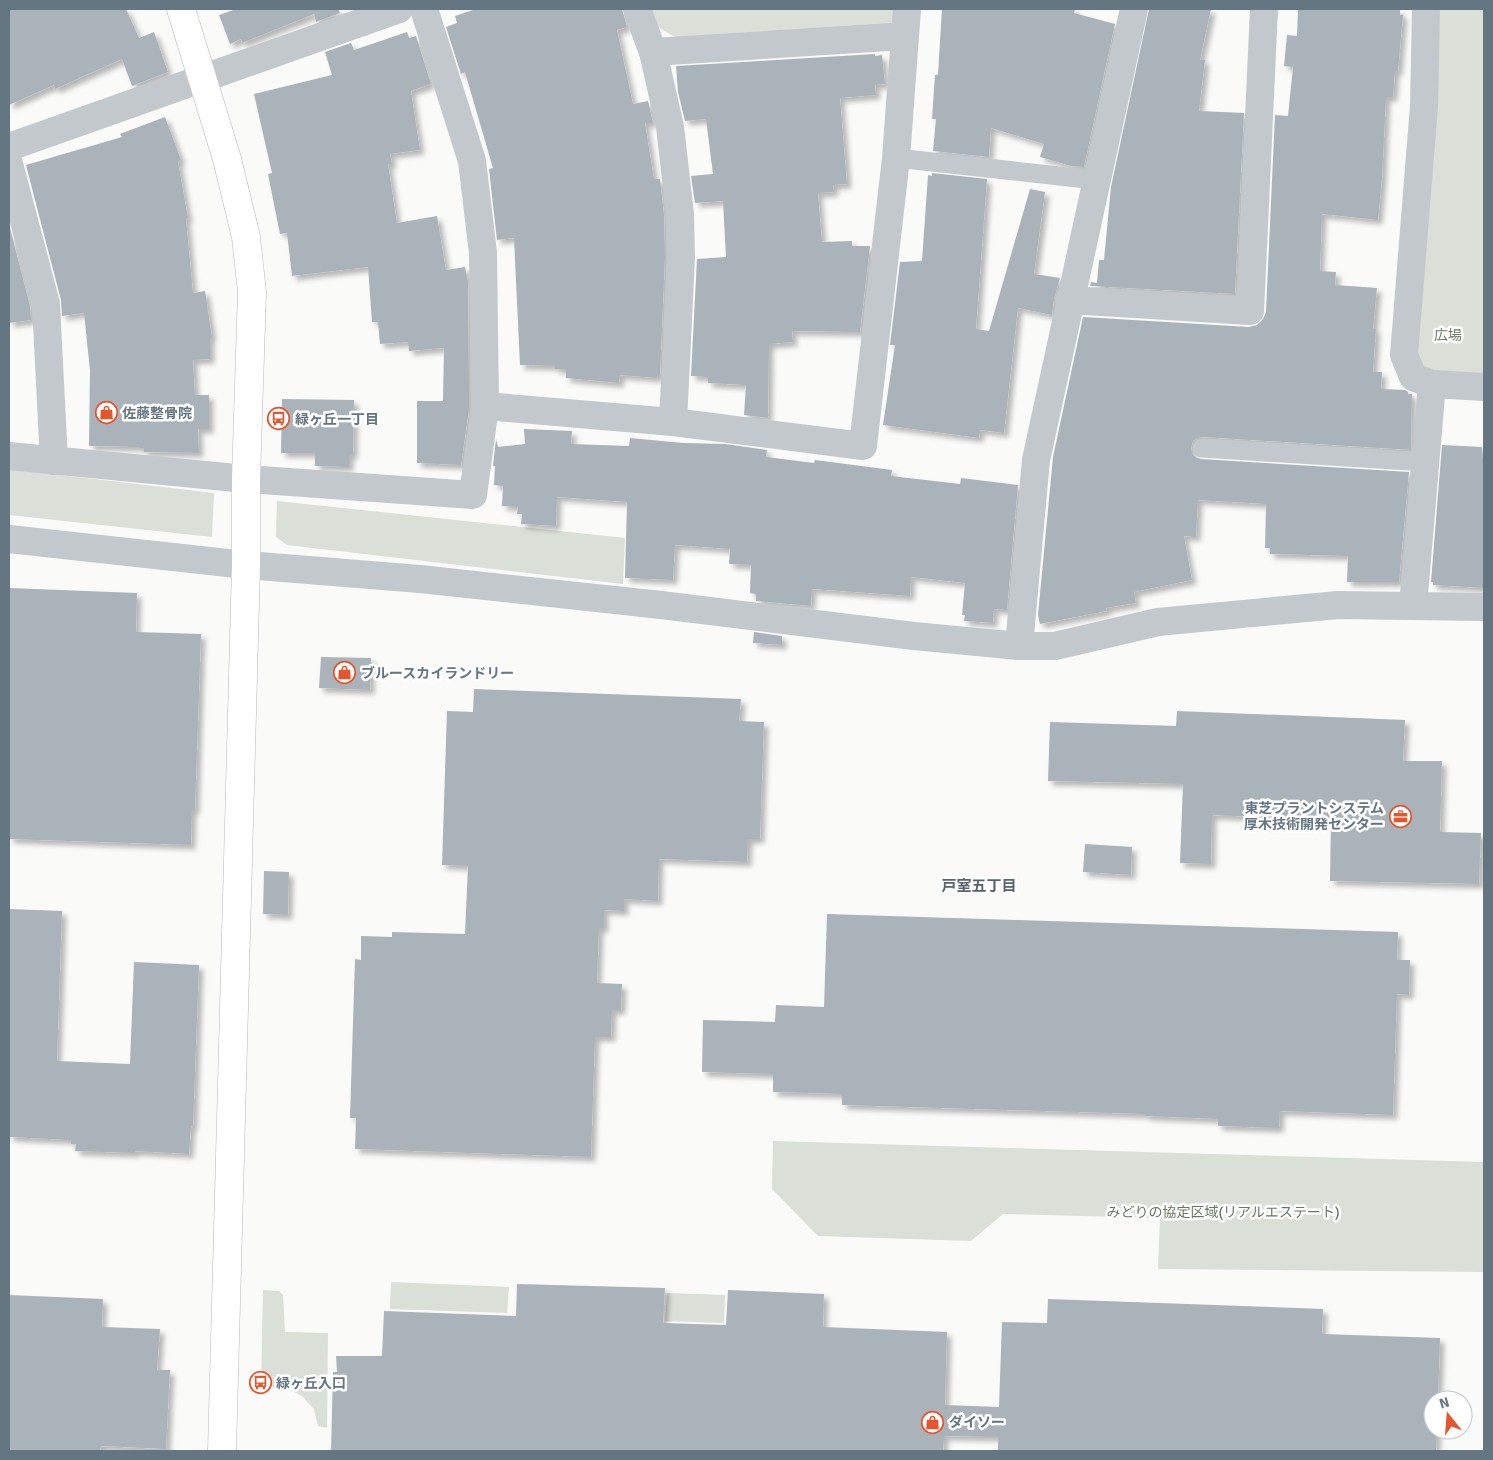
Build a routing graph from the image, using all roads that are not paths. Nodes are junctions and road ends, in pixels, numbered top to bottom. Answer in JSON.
{"nodes":[{"id":1,"x":181,"y":9,"type":"edge"},
{"id":2,"x":399,"y":9,"type":"edge"},
{"id":3,"x":424,"y":9,"type":"edge"},
{"id":4,"x":637,"y":9,"type":"edge"},
{"id":5,"x":907,"y":9,"type":"edge"},
{"id":6,"x":1134,"y":9,"type":"edge"},
{"id":7,"x":1264,"y":9,"type":"edge"},
{"id":8,"x":1426,"y":9,"type":"edge"},
{"id":9,"x":904,"y":36,"type":"junction"},
{"id":10,"x":653,"y":52,"type":"junction"},
{"id":11,"x":204,"y":79,"type":"junction"},
{"id":12,"x":9,"y":147,"type":"edge"},
{"id":13,"x":896,"y":158,"type":"junction"},
{"id":14,"x":9,"y":164,"type":"edge"},
{"id":15,"x":1096,"y":180,"type":"junction"},
{"id":16,"x":1070,"y":300,"type":"junction"},
{"id":17,"x":1432,"y":384,"type":"junction"},
{"id":18,"x":1484,"y":388,"type":"edge"},
{"id":19,"x":485,"y":406,"type":"junction"},
{"id":20,"x":673,"y":422,"type":"junction"},
{"id":21,"x":1202,"y":448,"type":"dead end"},
{"id":22,"x":9,"y":456,"type":"edge"},
{"id":23,"x":54,"y":461,"type":"junction"},
{"id":24,"x":1426,"y":462,"type":"junction"},
{"id":25,"x":246,"y":480,"type":"junction"},
{"id":26,"x":9,"y":539,"type":"edge"},
{"id":27,"x":246,"y":565,"type":"junction"},
{"id":28,"x":1413,"y":606,"type":"junction"},
{"id":29,"x":1484,"y":607,"type":"edge"},
{"id":30,"x":1019,"y":646,"type":"junction"},
{"id":31,"x":222,"y":1451,"type":"edge"}],
"edges":[{"from":1,"to":11,"type":"street"},
{"from":2,"to":11,"type":"street"},
{"from":3,"to":19,"type":"street"},
{"from":4,"to":10,"type":"street"},
{"from":5,"to":9,"type":"street"},
{"from":6,"to":15,"type":"street"},
{"from":7,"to":16,"type":"street"},
{"from":8,"to":17,"type":"street"},
{"from":9,"to":10,"type":"street"},
{"from":9,"to":13,"type":"street"},
{"from":10,"to":20,"type":"street"},
{"from":11,"to":12,"type":"street"},
{"from":11,"to":25,"type":"street"},
{"from":13,"to":15,"type":"lane"},
{"from":13,"to":20,"type":"street"},
{"from":14,"to":23,"type":"street"},
{"from":15,"to":16,"type":"street"},
{"from":16,"to":30,"type":"street"},
{"from":17,"to":18,"type":"street"},
{"from":17,"to":24,"type":"street"},
{"from":19,"to":20,"type":"street"},
{"from":19,"to":25,"type":"street"},
{"from":21,"to":24,"type":"lane"},
{"from":22,"to":23,"type":"street"},
{"from":23,"to":25,"type":"street"},
{"from":24,"to":28,"type":"street"},
{"from":25,"to":27,"type":"street"},
{"from":26,"to":27,"type":"street"},
{"from":27,"to":30,"type":"street"},
{"from":27,"to":31,"type":"street"},
{"from":28,"to":29,"type":"street"},
{"from":28,"to":30,"type":"street"}]}
